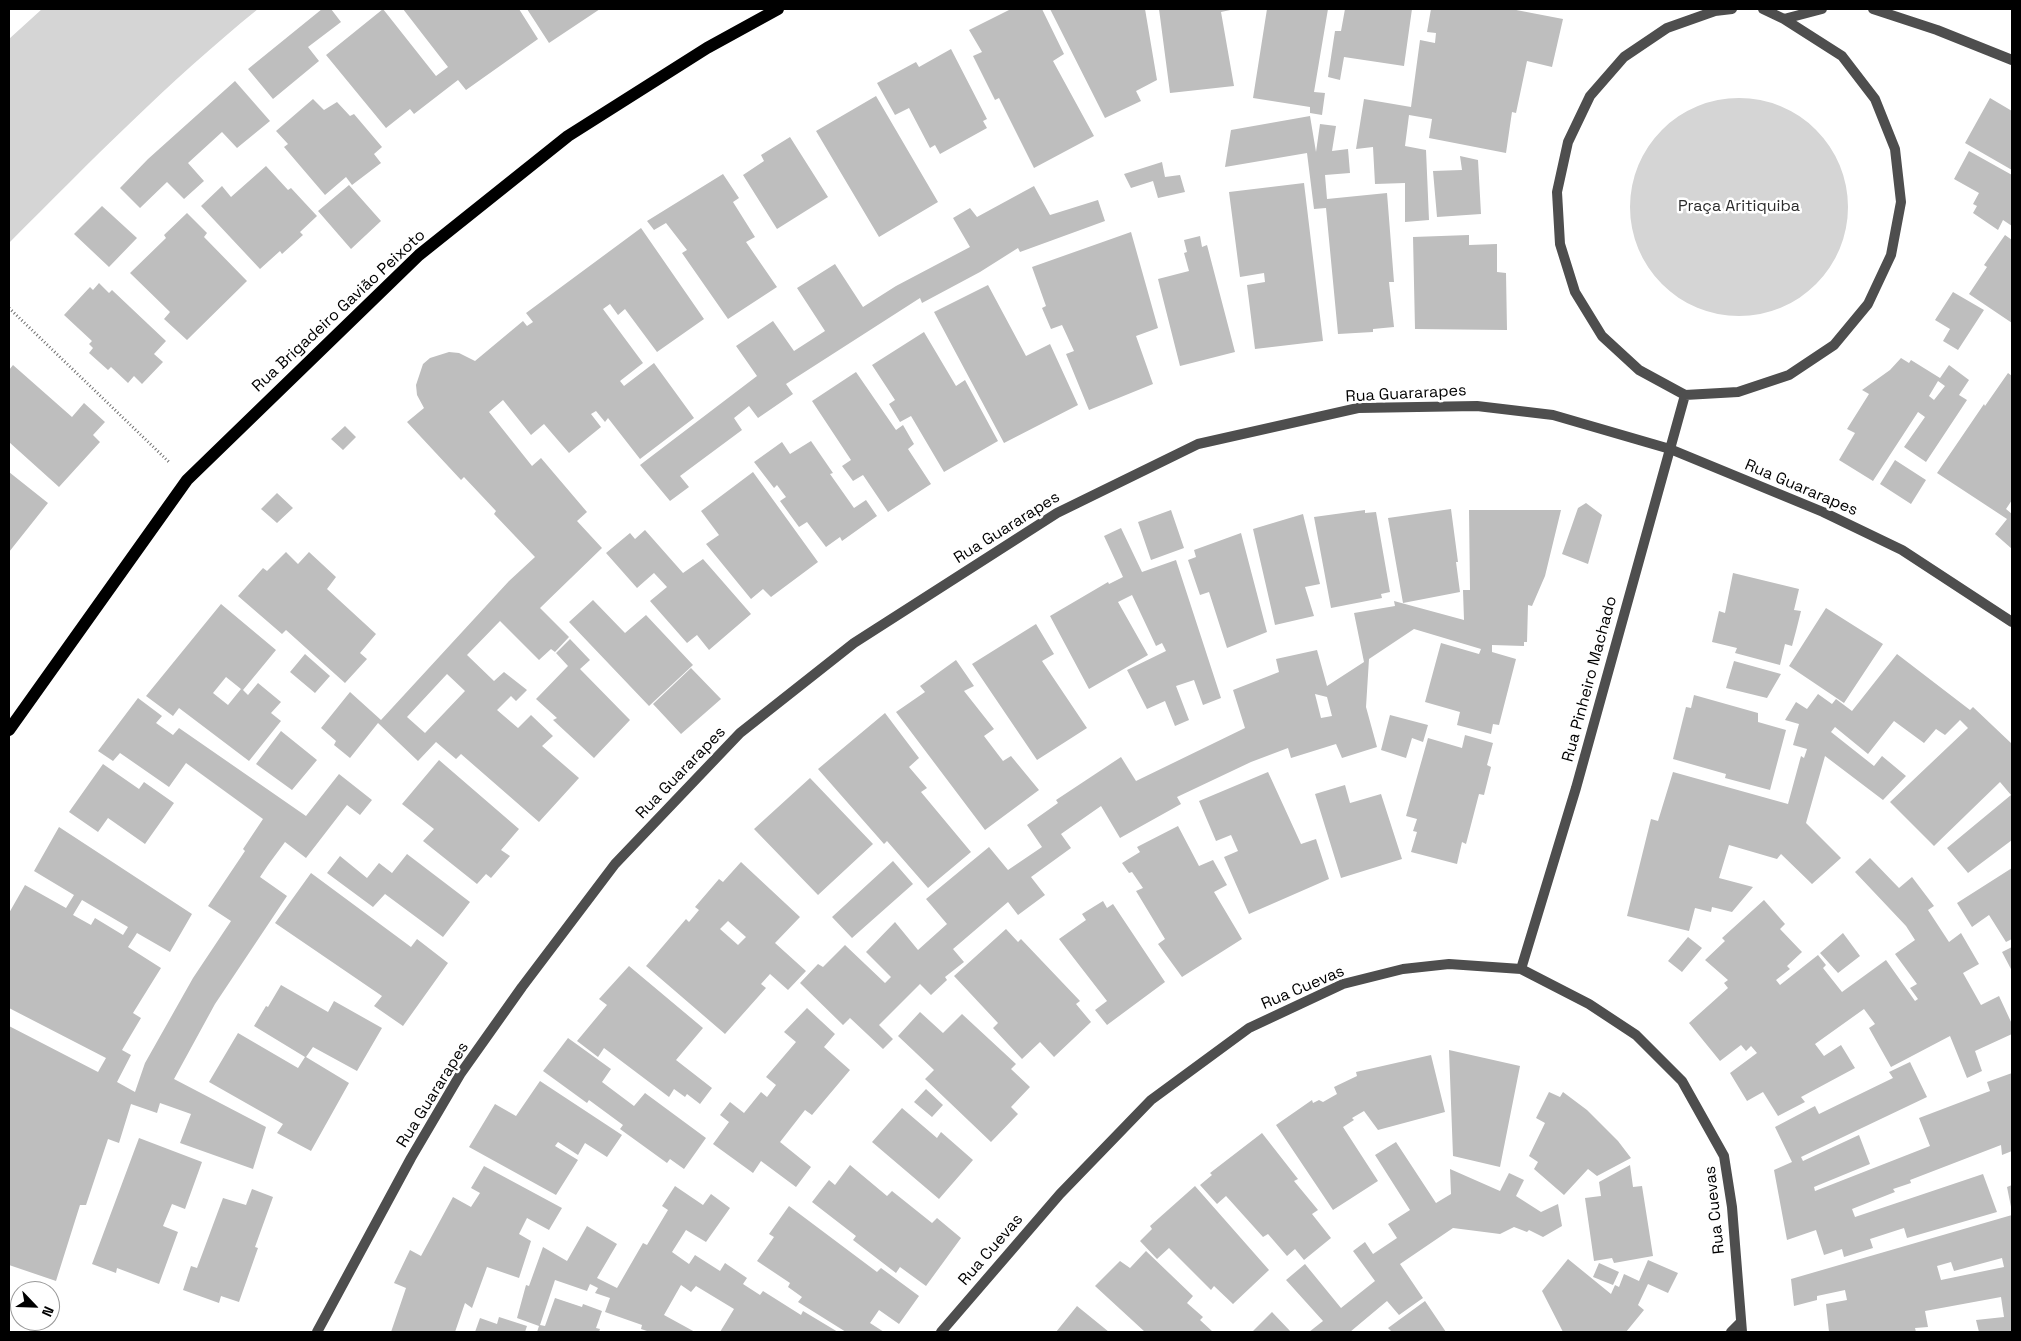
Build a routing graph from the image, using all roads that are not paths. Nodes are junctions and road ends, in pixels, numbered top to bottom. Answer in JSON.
{"nodes":[{"id":1,"x":778,"y":9,"type":"edge"},
{"id":2,"x":1732,"y":9,"type":"edge"},
{"id":3,"x":1763,"y":9,"type":"edge"},
{"id":4,"x":1822,"y":9,"type":"edge"},
{"id":5,"x":1873,"y":9,"type":"edge"},
{"id":6,"x":1784,"y":19,"type":"junction"},
{"id":7,"x":2012,"y":60,"type":"edge"},
{"id":8,"x":1685,"y":394,"type":"junction"},
{"id":9,"x":1670,"y":449,"type":"junction"},
{"id":10,"x":2012,"y":622,"type":"edge"},
{"id":11,"x":9,"y":730,"type":"edge"},
{"id":12,"x":1521,"y":969,"type":"junction"},
{"id":13,"x":1741,"y":1327,"type":"edge"},
{"id":14,"x":316,"y":1332,"type":"edge"},
{"id":15,"x":941,"y":1332,"type":"edge"},
{"id":16,"x":1731,"y":1332,"type":"edge"}],
"edges":[{"from":1,"to":11,"type":"main road","name":"Rua Brigadeiro Gavião Peixoto"},
{"from":2,"to":8,"type":"street"},
{"from":3,"to":6,"type":"street"},
{"from":4,"to":6,"type":"street"},
{"from":5,"to":7,"type":"street"},
{"from":6,"to":8,"type":"street"},
{"from":8,"to":9,"type":"street","name":"Rua Pinheiro Machado"},
{"from":9,"to":10,"type":"street","name":"Rua Guararapes"},
{"from":9,"to":12,"type":"street","name":"Rua Pinheiro Machado"},
{"from":9,"to":14,"type":"street","name":"Rua Guararapes"},
{"from":12,"to":13,"type":"street","name":"Rua Cuevas"},
{"from":12,"to":15,"type":"street","name":"Rua Cuevas"},
{"from":13,"to":16,"type":"street"}]}
